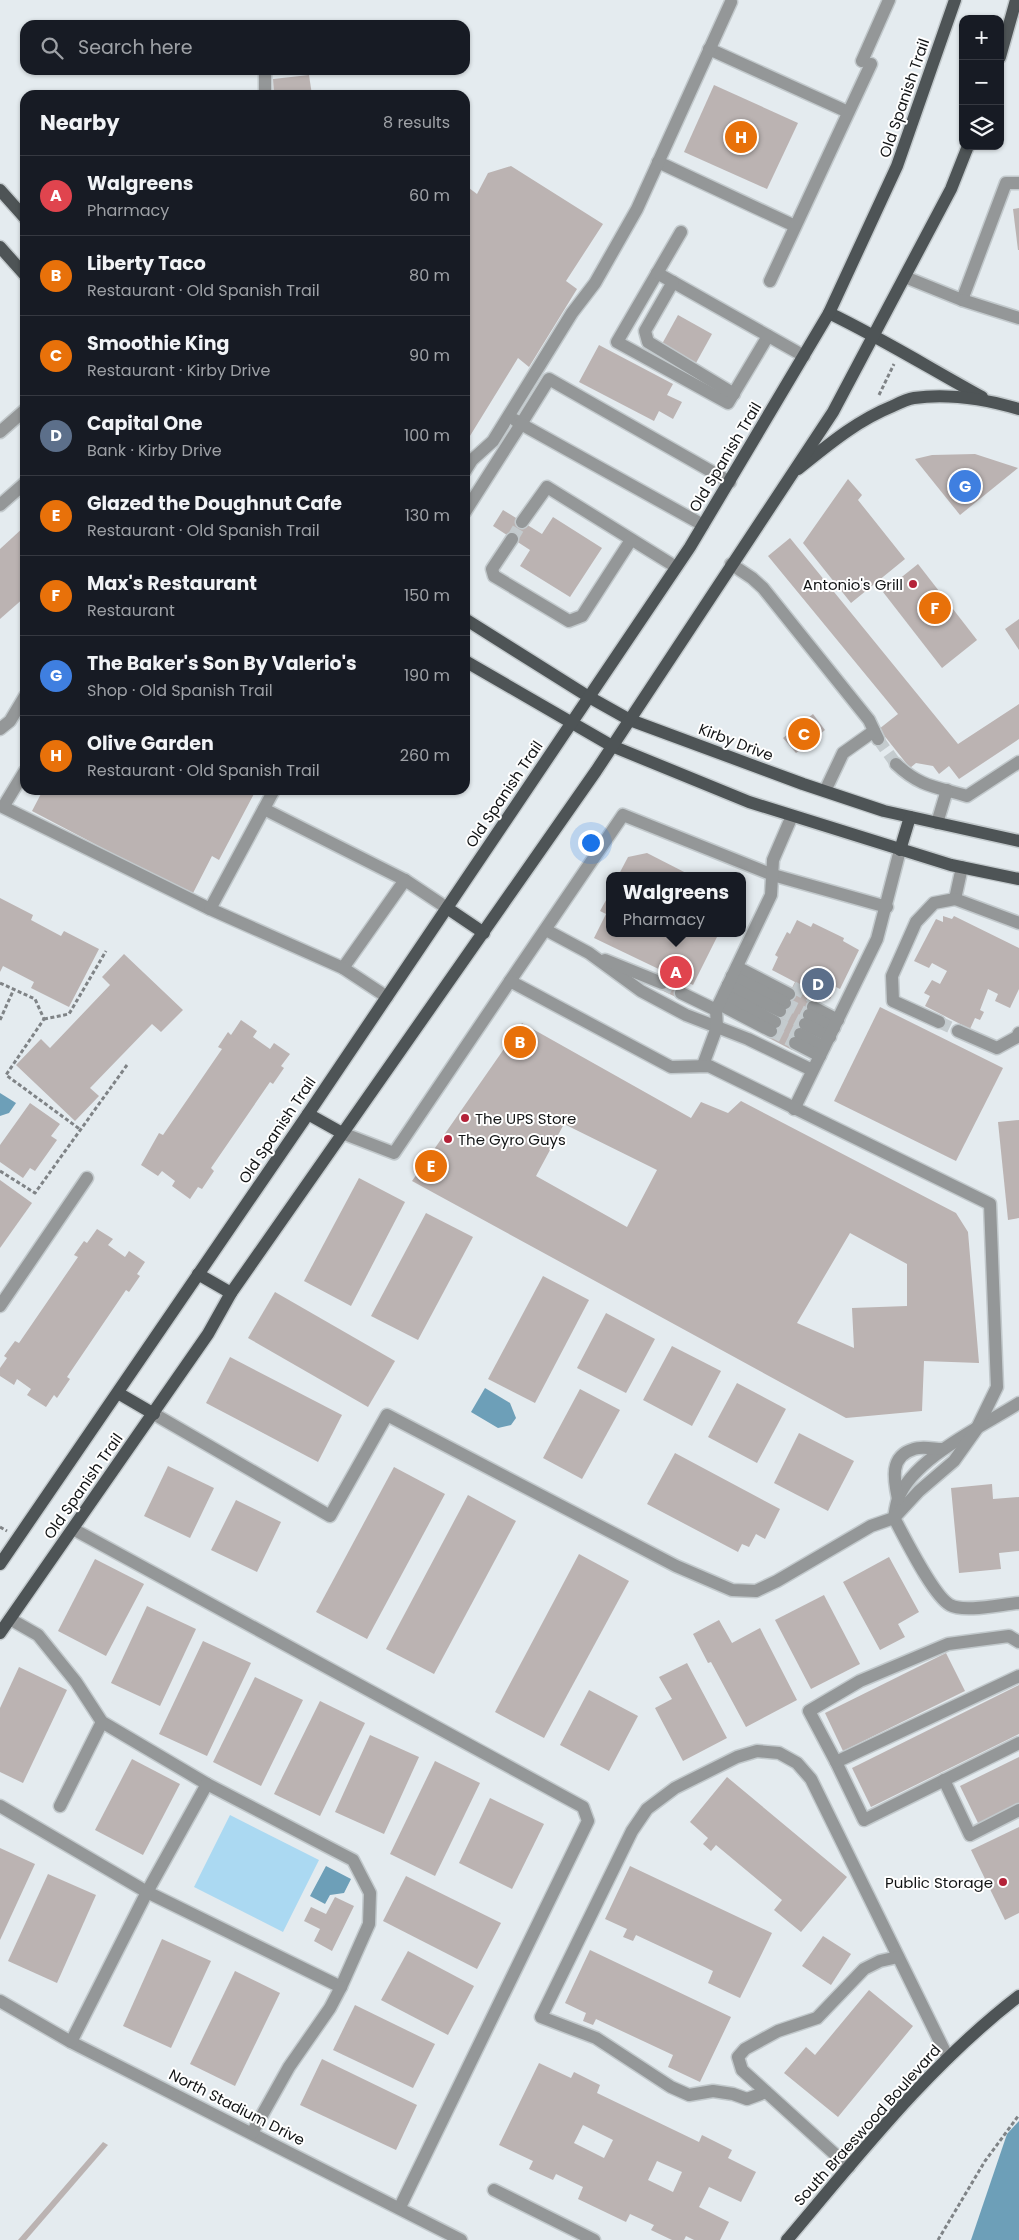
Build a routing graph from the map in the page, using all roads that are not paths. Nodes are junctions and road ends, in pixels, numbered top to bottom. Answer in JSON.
{"nodes":[{"id":1,"x":888,"y":0,"type":"edge"},
{"id":2,"x":955,"y":0,"type":"edge"},
{"id":3,"x":1016,"y":0,"type":"edge"},
{"id":4,"x":731,"y":2,"type":"dead end"},
{"id":5,"x":1004,"y":43,"type":"edge"},
{"id":6,"x":709,"y":49,"type":"junction"},
{"id":7,"x":265,"y":75,"type":"edge"},
{"id":8,"x":265,"y":90,"type":"edge"},
{"id":9,"x":848,"y":112,"type":"junction"},
{"id":10,"x":966,"y":150,"type":"edge"},
{"id":11,"x":658,"y":162,"type":"junction"},
{"id":12,"x":1019,"y":183,"type":"edge"},
{"id":13,"x":0,"y":190,"type":"edge"},
{"id":14,"x":20,"y":212,"type":"edge"},
{"id":15,"x":795,"y":226,"type":"junction"},
{"id":16,"x":681,"y":232,"type":"dead end"},
{"id":17,"x":0,"y":247,"type":"edge"},
{"id":18,"x":20,"y":269,"type":"edge"},
{"id":19,"x":657,"y":273,"type":"junction"},
{"id":20,"x":905,"y":277,"type":"junction"},
{"id":21,"x":770,"y":281,"type":"dead end"},
{"id":22,"x":673,"y":282,"type":"junction"},
{"id":23,"x":962,"y":300,"type":"junction"},
{"id":24,"x":829,"y":313,"type":"junction"},
{"id":25,"x":1019,"y":318,"type":"edge"},
{"id":26,"x":875,"y":335,"type":"junction"},
{"id":27,"x":768,"y":336,"type":"junction"},
{"id":28,"x":804,"y":356,"type":"junction"},
{"id":29,"x":734,"y":394,"type":"junction"},
{"id":30,"x":988,"y":400,"type":"junction"},
{"id":31,"x":1019,"y":409,"type":"edge"},
{"id":32,"x":20,"y":414,"type":"edge"},
{"id":33,"x":508,"y":416,"type":"junction"},
{"id":34,"x":521,"y":424,"type":"junction"},
{"id":35,"x":0,"y":432,"type":"edge"},
{"id":36,"x":470,"y":463,"type":"edge"},
{"id":37,"x":786,"y":479,"type":"junction"},
{"id":38,"x":730,"y":482,"type":"junction"},
{"id":39,"x":20,"y":487,"type":"edge"},
{"id":40,"x":470,"y":504,"type":"edge"},
{"id":41,"x":0,"y":505,"type":"edge"},
{"id":42,"x":522,"y":522,"type":"tunnel mouth"},
{"id":43,"x":703,"y":525,"type":"junction"},
{"id":44,"x":512,"y":539,"type":"tunnel mouth"},
{"id":45,"x":631,"y":540,"type":"junction"},
{"id":46,"x":731,"y":564,"type":"junction"},
{"id":47,"x":676,"y":567,"type":"junction"},
{"id":48,"x":470,"y":622,"type":"edge"},
{"id":49,"x":470,"y":664,"type":"edge"},
{"id":50,"x":589,"y":697,"type":"junction"},
{"id":51,"x":20,"y":704,"type":"edge"},
{"id":52,"x":630,"y":720,"type":"junction"},
{"id":53,"x":571,"y":723,"type":"junction"},
{"id":54,"x":0,"y":729,"type":"edge"},
{"id":55,"x":612,"y":746,"type":"junction"},
{"id":56,"x":1019,"y":762,"type":"edge"},
{"id":57,"x":896,"y":764,"type":"tunnel mouth"},
{"id":58,"x":20,"y":779,"type":"edge"},
{"id":59,"x":947,"y":790,"type":"junction"},
{"id":60,"x":825,"y":791,"type":"junction"},
{"id":61,"x":271,"y":795,"type":"edge"},
{"id":62,"x":264,"y":809,"type":"junction"},
{"id":63,"x":792,"y":816,"type":"junction"},
{"id":64,"x":910,"y":817,"type":"junction"},
{"id":65,"x":937,"y":823,"type":"junction"},
{"id":66,"x":1019,"y":841,"type":"edge"},
{"id":67,"x":900,"y":850,"type":"junction"},
{"id":68,"x":962,"y":867,"type":"junction"},
{"id":69,"x":773,"y":875,"type":"junction"},
{"id":70,"x":1019,"y":879,"type":"edge"},
{"id":71,"x":405,"y":880,"type":"junction"},
{"id":72,"x":955,"y":899,"type":"junction"},
{"id":73,"x":886,"y":907,"type":"junction"},
{"id":74,"x":447,"y":908,"type":"junction"},
{"id":75,"x":210,"y":909,"type":"junction"},
{"id":76,"x":1019,"y":923,"type":"edge"},
{"id":77,"x":546,"y":930,"type":"junction"},
{"id":78,"x":484,"y":933,"type":"junction"},
{"id":79,"x":589,"y":953,"type":"junction"},
{"id":80,"x":343,"y":968,"type":"junction"},
{"id":81,"x":510,"y":981,"type":"junction"},
{"id":82,"x":662,"y":983,"type":"tunnel mouth"},
{"id":83,"x":728,"y":985,"type":"junction"},
{"id":84,"x":681,"y":992,"type":"tunnel mouth"},
{"id":85,"x":387,"y":997,"type":"junction"},
{"id":86,"x":782,"y":1008,"type":"junction"},
{"id":87,"x":807,"y":1021,"type":"junction"},
{"id":88,"x":939,"y":1022,"type":"tunnel mouth"},
{"id":89,"x":717,"y":1027,"type":"junction"},
{"id":90,"x":958,"y":1031,"type":"tunnel mouth"},
{"id":91,"x":831,"y":1033,"type":"junction"},
{"id":92,"x":1019,"y":1033,"type":"edge"},
{"id":93,"x":703,"y":1065,"type":"junction"},
{"id":94,"x":812,"y":1070,"type":"junction"},
{"id":95,"x":794,"y":1109,"type":"junction"},
{"id":96,"x":308,"y":1114,"type":"junction"},
{"id":97,"x":342,"y":1133,"type":"junction"},
{"id":98,"x":87,"y":1178,"type":"dead end"},
{"id":99,"x":198,"y":1274,"type":"junction"},
{"id":100,"x":231,"y":1293,"type":"junction"},
{"id":101,"x":0,"y":1306,"type":"edge"},
{"id":102,"x":118,"y":1393,"type":"junction"},
{"id":103,"x":1019,"y":1403,"type":"edge"},
{"id":104,"x":154,"y":1414,"type":"junction"},
{"id":105,"x":976,"y":1430,"type":"junction"},
{"id":106,"x":942,"y":1449,"type":"junction"},
{"id":107,"x":898,"y":1498,"type":"junction"},
{"id":108,"x":894,"y":1518,"type":"junction"},
{"id":109,"x":73,"y":1529,"type":"junction"},
{"id":110,"x":0,"y":1564,"type":"edge"},
{"id":111,"x":1019,"y":1603,"type":"edge"},
{"id":112,"x":10,"y":1619,"type":"junction"},
{"id":113,"x":0,"y":1633,"type":"edge"},
{"id":114,"x":1019,"y":1642,"type":"edge"},
{"id":115,"x":1019,"y":1676,"type":"edge"},
{"id":116,"x":102,"y":1722,"type":"junction"},
{"id":117,"x":1019,"y":1744,"type":"edge"},
{"id":118,"x":836,"y":1762,"type":"junction"},
{"id":119,"x":944,"y":1780,"type":"junction"},
{"id":120,"x":207,"y":1784,"type":"junction"},
{"id":121,"x":0,"y":1806,"type":"edge"},
{"id":122,"x":60,"y":1806,"type":"dead end"},
{"id":123,"x":1019,"y":1810,"type":"edge"},
{"id":124,"x":147,"y":1892,"type":"junction"},
{"id":125,"x":898,"y":1956,"type":"junction"},
{"id":126,"x":341,"y":1987,"type":"junction"},
{"id":127,"x":1019,"y":1996,"type":"edge"},
{"id":128,"x":0,"y":2001,"type":"edge"},
{"id":129,"x":71,"y":2042,"type":"junction"},
{"id":130,"x":948,"y":2058,"type":"junction"},
{"id":131,"x":766,"y":2092,"type":"junction"},
{"id":132,"x":252,"y":2133,"type":"junction"},
{"id":133,"x":849,"y":2167,"type":"junction"},
{"id":134,"x":494,"y":2190,"type":"dead end"},
{"id":135,"x":400,"y":2208,"type":"junction"},
{"id":136,"x":591,"y":2239,"type":"edge"},
{"id":137,"x":461,"y":2240,"type":"edge"},
{"id":138,"x":787,"y":2240,"type":"edge"}],
"edges":[{"from":1,"to":9,"type":"street"},
{"from":2,"to":24,"type":"main road","name":"Old Spanish Trail"},
{"from":3,"to":5,"type":"main road"},
{"from":4,"to":6,"type":"street"},
{"from":6,"to":9,"type":"street"},
{"from":6,"to":11,"type":"street"},
{"from":7,"to":8,"type":"street"},
{"from":9,"to":15,"type":"street"},
{"from":10,"to":20,"type":"main road","name":"Old Spanish Trail"},
{"from":11,"to":15,"type":"street"},
{"from":11,"to":33,"type":"street"},
{"from":12,"to":23,"type":"street"},
{"from":13,"to":14,"type":"main road"},
{"from":15,"to":21,"type":"street"},
{"from":16,"to":19,"type":"street"},
{"from":17,"to":18,"type":"main road"},
{"from":19,"to":22,"type":"street"},
{"from":19,"to":29,"type":"street"},
{"from":20,"to":23,"type":"street"},
{"from":20,"to":26,"type":"main road","name":"Old Spanish Trail"},
{"from":22,"to":27,"type":"street"},
{"from":22,"to":29,"type":"street"},
{"from":23,"to":25,"type":"street"},
{"from":24,"to":26,"type":"main road"},
{"from":24,"to":28,"type":"main road","name":"Old Spanish Trail"},
{"from":26,"to":30,"type":"main road"},
{"from":26,"to":37,"type":"main road","name":"Old Spanish Trail"},
{"from":27,"to":28,"type":"street"},
{"from":27,"to":29,"type":"street"},
{"from":28,"to":38,"type":"main road","name":"Old Spanish Trail"},
{"from":30,"to":31,"type":"main road"},
{"from":30,"to":37,"type":"main road"},
{"from":32,"to":35,"type":"street"},
{"from":33,"to":34,"type":"street"},
{"from":33,"to":36,"type":"street"},
{"from":34,"to":38,"type":"street"},
{"from":34,"to":40,"type":"street"},
{"from":34,"to":43,"type":"street"},
{"from":37,"to":46,"type":"main road","name":"Old Spanish Trail"},
{"from":38,"to":43,"type":"main road","name":"Old Spanish Trail"},
{"from":39,"to":41,"type":"street"},
{"from":42,"to":45,"type":"street"},
{"from":43,"to":47,"type":"main road","name":"Old Spanish Trail"},
{"from":44,"to":45,"type":"street"},
{"from":45,"to":47,"type":"street"},
{"from":46,"to":52,"type":"main road","name":"Old Spanish Trail"},
{"from":46,"to":60,"type":"street"},
{"from":47,"to":50,"type":"main road","name":"Old Spanish Trail"},
{"from":48,"to":50,"type":"main road","name":"Kirby Drive"},
{"from":49,"to":53,"type":"main road"},
{"from":50,"to":52,"type":"main road","name":"Kirby Drive"},
{"from":50,"to":53,"type":"main road","name":"Old Spanish Trail"},
{"from":51,"to":54,"type":"street"},
{"from":52,"to":55,"type":"main road","name":"Old Spanish Trail"},
{"from":52,"to":60,"type":"main road","name":"Kirby Drive"},
{"from":53,"to":55,"type":"main road"},
{"from":53,"to":74,"type":"main road","name":"Old Spanish Trail"},
{"from":55,"to":63,"type":"main road"},
{"from":55,"to":78,"type":"main road","name":"Old Spanish Trail"},
{"from":56,"to":59,"type":"street"},
{"from":57,"to":59,"type":"street"},
{"from":58,"to":75,"type":"street"},
{"from":59,"to":65,"type":"street"},
{"from":60,"to":64,"type":"main road","name":"Kirby Drive"},
{"from":61,"to":62,"type":"street"},
{"from":62,"to":71,"type":"street"},
{"from":62,"to":75,"type":"street"},
{"from":63,"to":67,"type":"main road"},
{"from":63,"to":69,"type":"street"},
{"from":64,"to":65,"type":"main road","name":"Kirby Drive"},
{"from":64,"to":67,"type":"main road"},
{"from":65,"to":66,"type":"main road","name":"Kirby Drive"},
{"from":67,"to":68,"type":"main road"},
{"from":67,"to":73,"type":"street"},
{"from":68,"to":70,"type":"main road"},
{"from":68,"to":72,"type":"street"},
{"from":69,"to":73,"type":"street"},
{"from":69,"to":77,"type":"street"},
{"from":69,"to":83,"type":"street"},
{"from":71,"to":74,"type":"street"},
{"from":71,"to":80,"type":"street"},
{"from":72,"to":76,"type":"street"},
{"from":72,"to":88,"type":"street"},
{"from":73,"to":91,"type":"street"},
{"from":74,"to":78,"type":"main road"},
{"from":74,"to":85,"type":"main road","name":"Old Spanish Trail"},
{"from":75,"to":80,"type":"street"},
{"from":77,"to":79,"type":"street"},
{"from":77,"to":81,"type":"street"},
{"from":78,"to":97,"type":"main road","name":"Old Spanish Trail"},
{"from":79,"to":82,"type":"street"},
{"from":79,"to":89,"type":"street"},
{"from":80,"to":85,"type":"street"},
{"from":81,"to":93,"type":"street"},
{"from":81,"to":97,"type":"street"},
{"from":83,"to":84,"type":"street"},
{"from":83,"to":86,"type":"street"},
{"from":83,"to":86,"type":"street"},
{"from":83,"to":86,"type":"street"},
{"from":83,"to":89,"type":"street"},
{"from":85,"to":96,"type":"main road","name":"Old Spanish Trail"},
{"from":87,"to":91,"type":"street"},
{"from":87,"to":91,"type":"street"},
{"from":87,"to":91,"type":"street"},
{"from":89,"to":93,"type":"street"},
{"from":89,"to":94,"type":"street"},
{"from":90,"to":92,"type":"street"},
{"from":91,"to":94,"type":"street"},
{"from":93,"to":95,"type":"street"},
{"from":94,"to":95,"type":"street"},
{"from":95,"to":105,"type":"street"},
{"from":96,"to":97,"type":"main road"},
{"from":96,"to":99,"type":"main road","name":"Old Spanish Trail"},
{"from":97,"to":100,"type":"main road","name":"Old Spanish Trail"},
{"from":98,"to":101,"type":"street"},
{"from":99,"to":100,"type":"main road"},
{"from":99,"to":102,"type":"main road","name":"Old Spanish Trail"},
{"from":100,"to":104,"type":"main road","name":"Old Spanish Trail"},
{"from":102,"to":104,"type":"main road"},
{"from":102,"to":110,"type":"main road","name":"Old Spanish Trail"},
{"from":103,"to":105,"type":"street"},
{"from":104,"to":108,"type":"street"},
{"from":104,"to":109,"type":"main road","name":"Old Spanish Trail"},
{"from":105,"to":106,"type":"street"},
{"from":105,"to":108,"type":"street"},
{"from":106,"to":107,"type":"street"},
{"from":106,"to":107,"type":"street"},
{"from":107,"to":108,"type":"street"},
{"from":108,"to":111,"type":"street"},
{"from":109,"to":112,"type":"main road","name":"Old Spanish Trail"},
{"from":109,"to":135,"type":"street"},
{"from":112,"to":113,"type":"main road","name":"Old Spanish Trail"},
{"from":112,"to":116,"type":"street"},
{"from":114,"to":118,"type":"street"},
{"from":115,"to":118,"type":"street"},
{"from":116,"to":120,"type":"street"},
{"from":116,"to":122,"type":"street"},
{"from":117,"to":119,"type":"street"},
{"from":118,"to":119,"type":"street"},
{"from":119,"to":123,"type":"street"},
{"from":120,"to":124,"type":"street"},
{"from":120,"to":126,"type":"street"},
{"from":121,"to":124,"type":"street"},
{"from":124,"to":126,"type":"street"},
{"from":124,"to":129,"type":"street"},
{"from":125,"to":130,"type":"street"},
{"from":125,"to":131,"type":"street"},
{"from":125,"to":131,"type":"street"},
{"from":126,"to":132,"type":"street"},
{"from":127,"to":130,"type":"main road","name":"South Braeswood Boulevard"},
{"from":128,"to":129,"type":"street","name":"North Stadium Drive"},
{"from":129,"to":132,"type":"street","name":"North Stadium Drive"},
{"from":130,"to":133,"type":"main road","name":"South Braeswood Boulevard"},
{"from":131,"to":133,"type":"street"},
{"from":132,"to":135,"type":"street","name":"North Stadium Drive"},
{"from":133,"to":138,"type":"main road","name":"South Braeswood Boulevard"},
{"from":134,"to":136,"type":"street"},
{"from":135,"to":137,"type":"street","name":"North Stadium Drive"}]}
